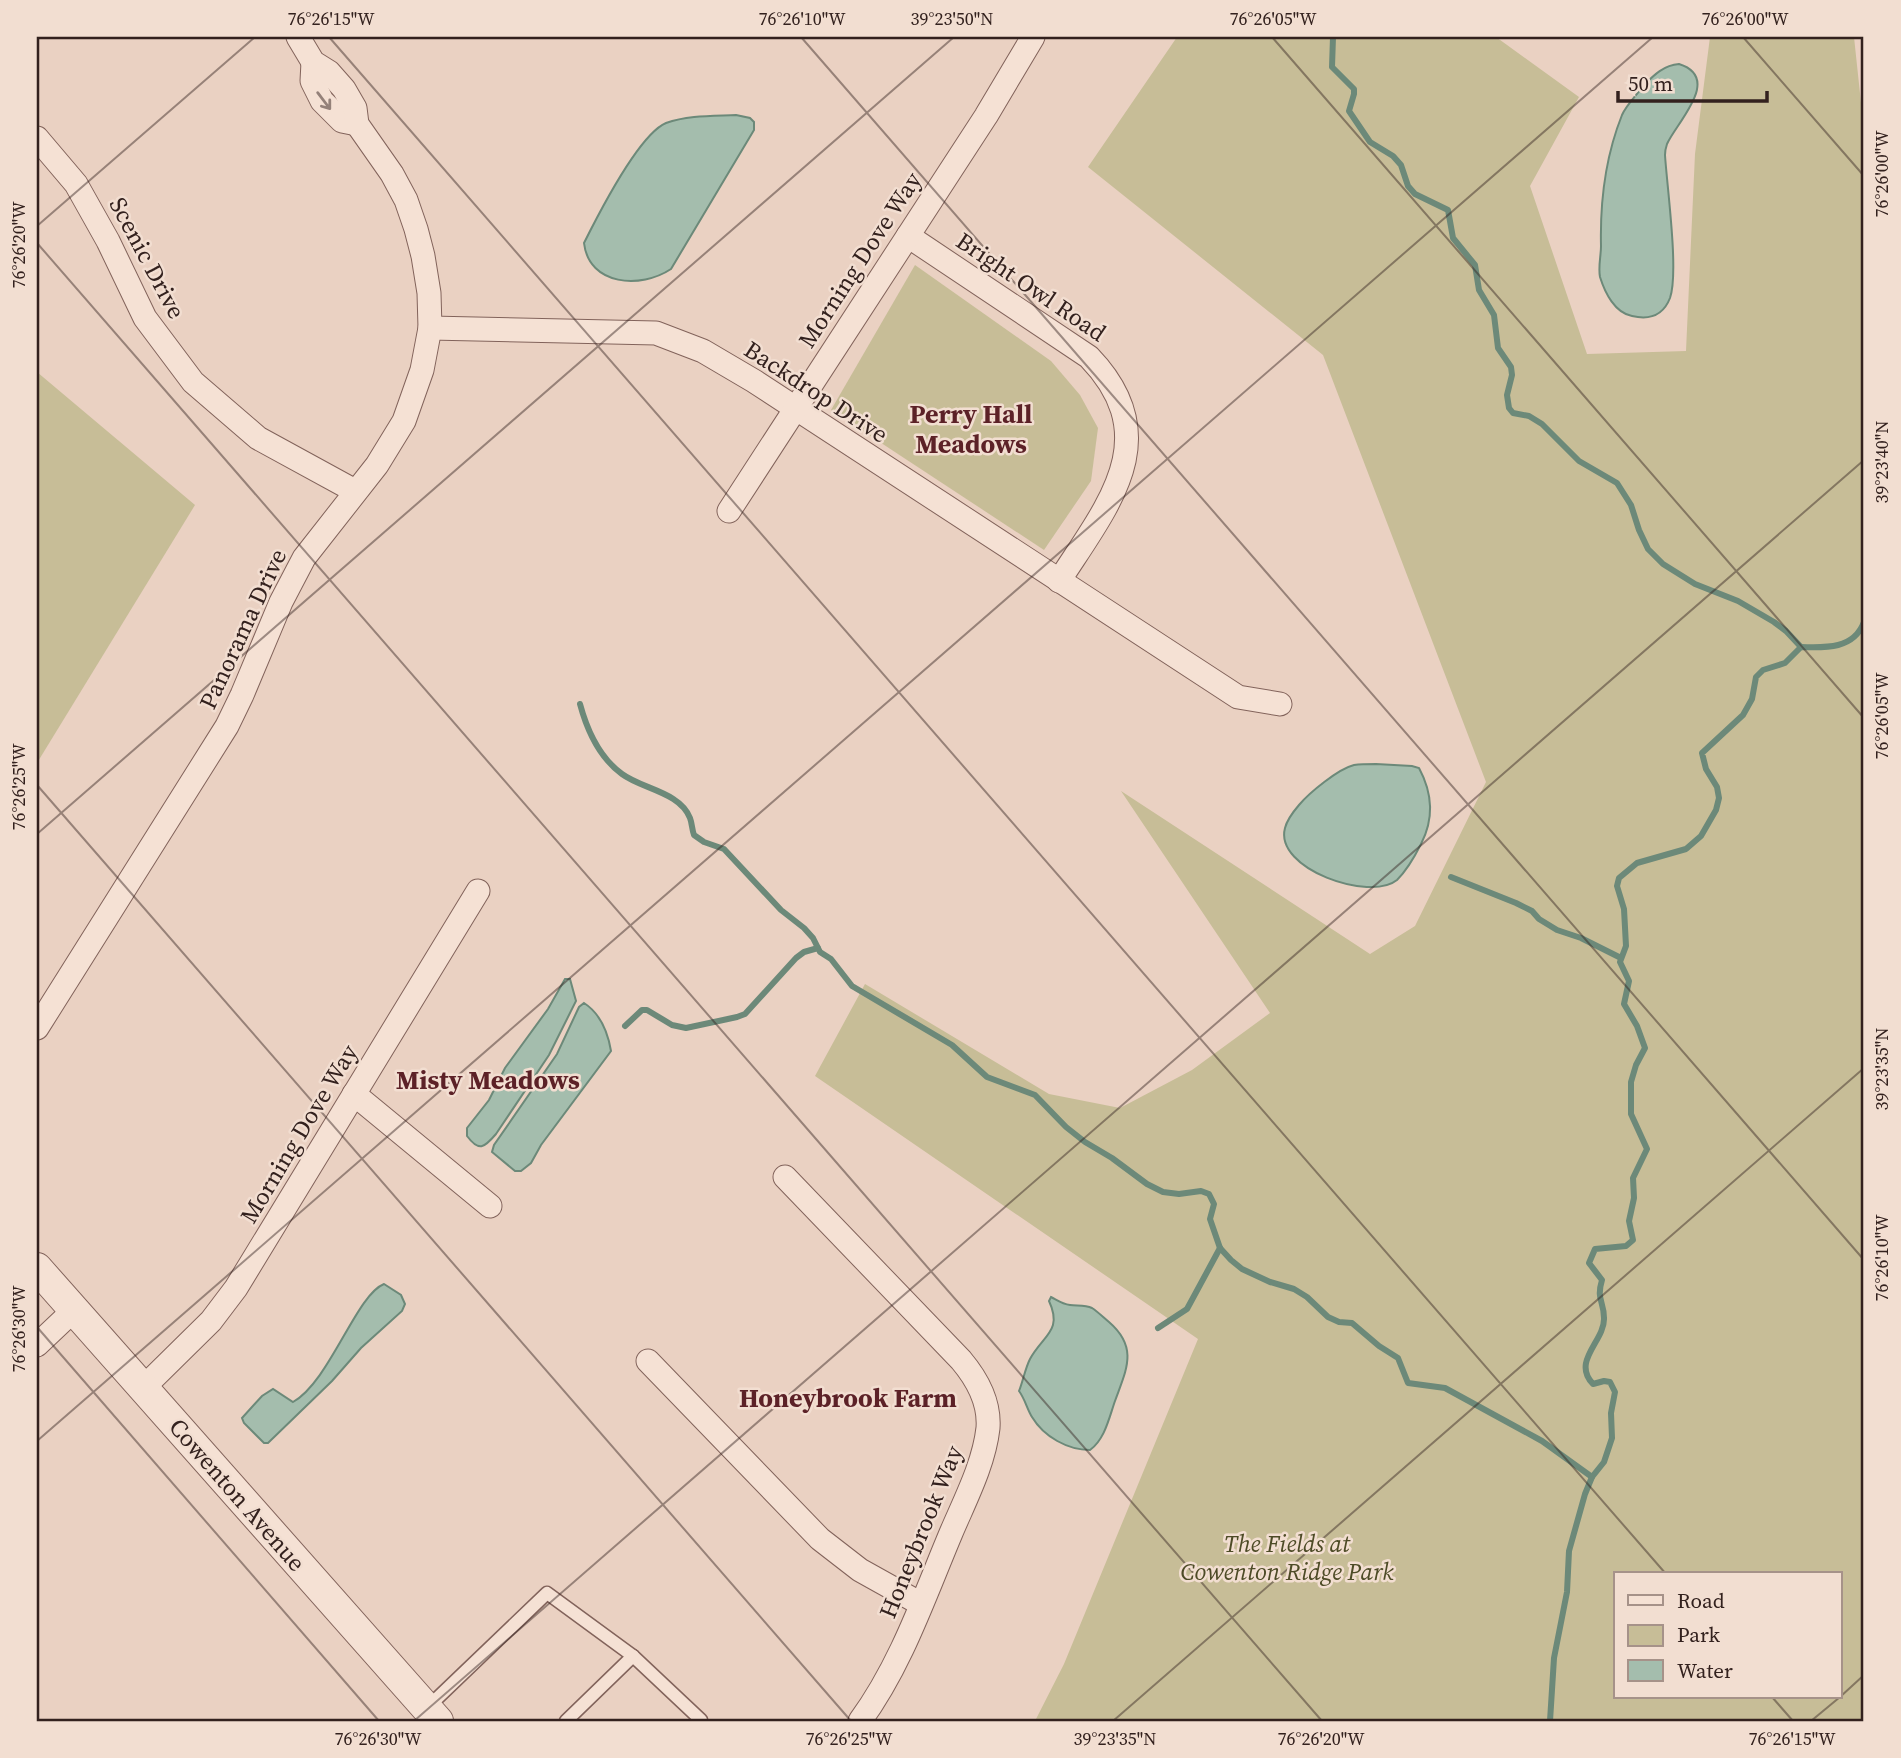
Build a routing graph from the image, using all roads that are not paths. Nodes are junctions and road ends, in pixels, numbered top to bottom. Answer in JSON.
{"nodes":[{"id":1,"x":298,"y":37,"type":"edge"},
{"id":2,"x":1033,"y":37,"type":"edge"},
{"id":3,"x":37,"y":138,"type":"edge"},
{"id":4,"x":908,"y":236,"type":"junction"},
{"id":5,"x":429,"y":328,"type":"junction"},
{"id":6,"x":795,"y":409,"type":"junction"},
{"id":7,"x":355,"y":491,"type":"junction"},
{"id":8,"x":729,"y":511,"type":"dead end"},
{"id":9,"x":1059,"y":581,"type":"junction"},
{"id":10,"x":1279,"y":704,"type":"dead end"},
{"id":11,"x":478,"y":891,"type":"dead end"},
{"id":12,"x":37,"y":1028,"type":"edge"},
{"id":13,"x":354,"y":1094,"type":"junction"},
{"id":14,"x":785,"y":1177,"type":"dead end"},
{"id":15,"x":490,"y":1206,"type":"dead end"},
{"id":16,"x":37,"y":1268,"type":"edge"},
{"id":17,"x":74,"y":1310,"type":"junction"},
{"id":18,"x":37,"y":1345,"type":"edge"},
{"id":19,"x":648,"y":1361,"type":"dead end"},
{"id":20,"x":143,"y":1388,"type":"junction"},
{"id":21,"x":921,"y":1604,"type":"junction"},
{"id":22,"x":633,"y":1656,"type":"junction"},
{"id":23,"x":432,"y":1715,"type":"edge"},
{"id":24,"x":701,"y":1720,"type":"edge"},
{"id":25,"x":566,"y":1721,"type":"edge"},
{"id":26,"x":860,"y":1721,"type":"edge"}],
"edges":[{"from":1,"to":5,"type":"street","name":"Panorama Drive"},
{"from":2,"to":4,"type":"street","name":"Morning Dove Way"},
{"from":3,"to":7,"type":"street","name":"Scenic Drive"},
{"from":4,"to":6,"type":"street","name":"Morning Dove Way"},
{"from":4,"to":9,"type":"street","name":"Bright Owl Road"},
{"from":5,"to":6,"type":"street","name":"Backdrop Drive"},
{"from":5,"to":7,"type":"street","name":"Panorama Drive"},
{"from":6,"to":8,"type":"street","name":"Morning Dove Way"},
{"from":6,"to":9,"type":"street","name":"Backdrop Drive"},
{"from":7,"to":12,"type":"street","name":"Panorama Drive"},
{"from":9,"to":10,"type":"street","name":"Backdrop Drive"},
{"from":11,"to":13,"type":"street","name":"Morning Dove Way"},
{"from":13,"to":15,"type":"street"},
{"from":13,"to":20,"type":"street","name":"Morning Dove Way"},
{"from":14,"to":21,"type":"street","name":"Honeybrook Way"},
{"from":16,"to":17,"type":"street","name":"Cowenton Avenue"},
{"from":17,"to":18,"type":"street"},
{"from":17,"to":20,"type":"street","name":"Cowenton Avenue"},
{"from":19,"to":21,"type":"street"},
{"from":20,"to":23,"type":"street","name":"Cowenton Avenue"},
{"from":21,"to":26,"type":"street","name":"Honeybrook Way"},
{"from":22,"to":23,"type":"lane"},
{"from":22,"to":24,"type":"lane"},
{"from":22,"to":25,"type":"lane"}]}
